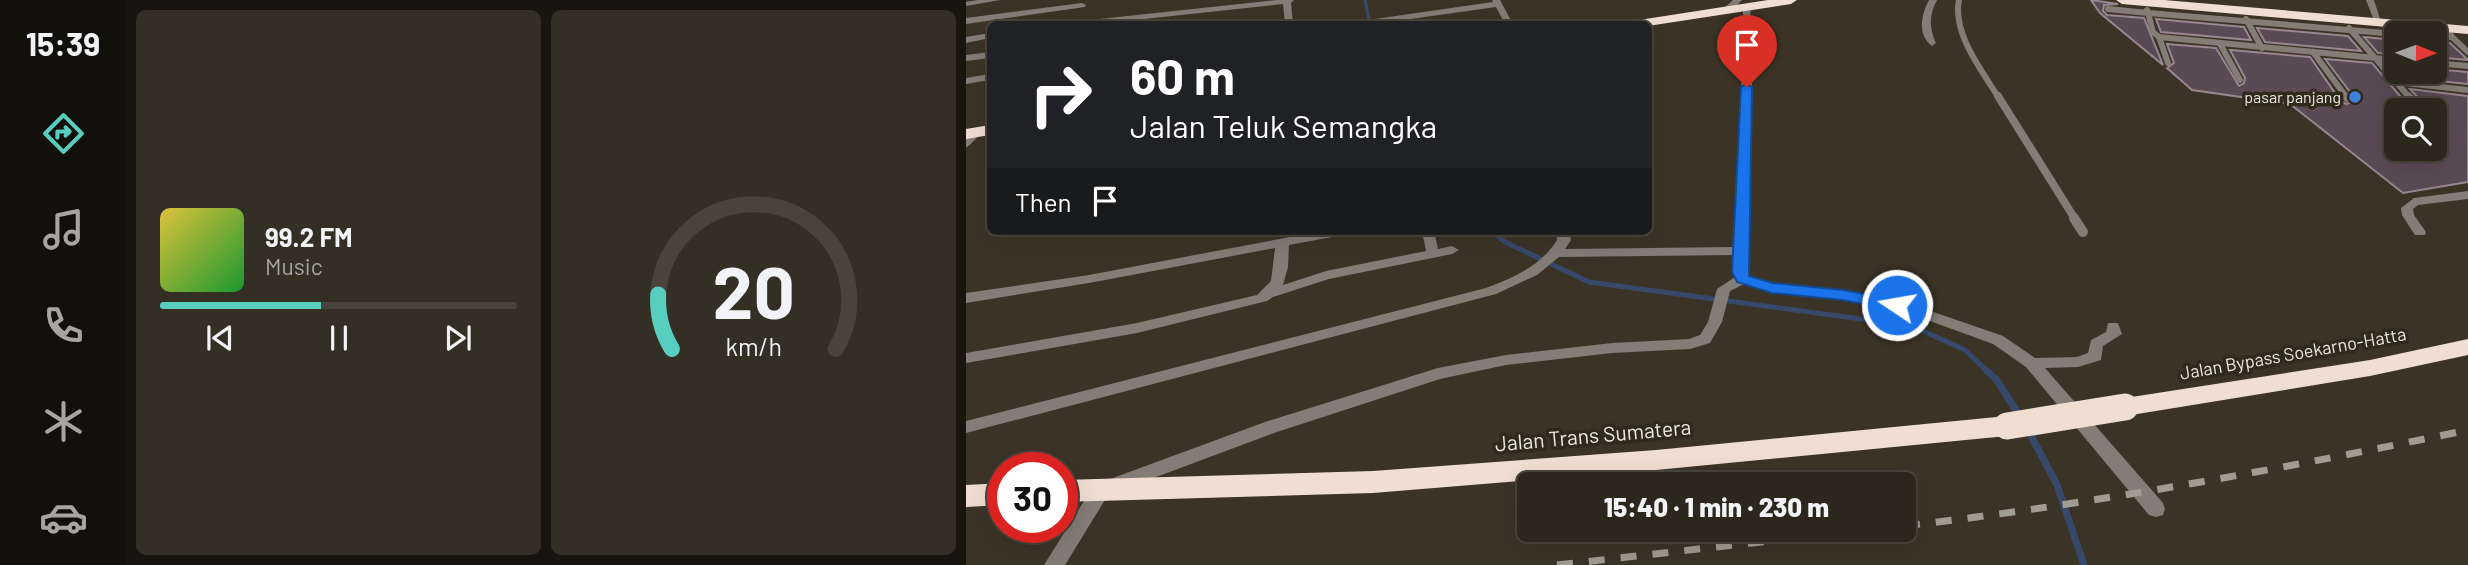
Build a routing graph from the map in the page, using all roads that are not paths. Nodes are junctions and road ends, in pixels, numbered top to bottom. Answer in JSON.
{"nodes":[{"id":1,"x":996,"y":0,"type":"edge"},
{"id":2,"x":1289,"y":0,"type":"edge"},
{"id":3,"x":1791,"y":0,"type":"edge"},
{"id":4,"x":1933,"y":0,"type":"edge"},
{"id":5,"x":1959,"y":0,"type":"edge"},
{"id":6,"x":2123,"y":0,"type":"edge"},
{"id":7,"x":2370,"y":0,"type":"edge"},
{"id":8,"x":1083,"y":2,"type":"edge"},
{"id":9,"x":1497,"y":2,"type":"edge"},
{"id":10,"x":1746,"y":3,"type":"edge"},
{"id":11,"x":966,"y":4,"type":"edge"},
{"id":12,"x":2146,"y":7,"type":"junction"},
{"id":13,"x":1214,"y":9,"type":"edge"},
{"id":14,"x":2108,"y":9,"type":"dead end"},
{"id":15,"x":2243,"y":16,"type":"junction"},
{"id":16,"x":1418,"y":20,"type":"edge"},
{"id":17,"x":966,"y":21,"type":"edge"},
{"id":18,"x":1074,"y":21,"type":"edge"},
{"id":19,"x":1108,"y":21,"type":"edge"},
{"id":20,"x":1289,"y":21,"type":"edge"},
{"id":21,"x":1385,"y":21,"type":"edge"},
{"id":22,"x":1507,"y":21,"type":"edge"},
{"id":23,"x":1652,"y":22,"type":"edge"},
{"id":24,"x":2379,"y":23,"type":"junction"},
{"id":25,"x":2346,"y":25,"type":"junction"},
{"id":26,"x":2468,"y":30,"type":"edge"},
{"id":27,"x":2384,"y":32,"type":"edge"},
{"id":28,"x":2449,"y":33,"type":"junction"},
{"id":29,"x":987,"y":36,"type":"edge"},
{"id":30,"x":2159,"y":37,"type":"junction"},
{"id":31,"x":966,"y":40,"type":"edge"},
{"id":32,"x":1932,"y":43,"type":"dead end"},
{"id":33,"x":2220,"y":44,"type":"junction"},
{"id":34,"x":2262,"y":48,"type":"junction"},
{"id":35,"x":2313,"y":52,"type":"junction"},
{"id":36,"x":2468,"y":52,"type":"edge"},
{"id":37,"x":987,"y":55,"type":"edge"},
{"id":38,"x":966,"y":58,"type":"edge"},
{"id":39,"x":2374,"y":58,"type":"junction"},
{"id":40,"x":2384,"y":59,"type":"edge"},
{"id":41,"x":2168,"y":63,"type":"dead end"},
{"id":42,"x":2447,"y":64,"type":"edge"},
{"id":43,"x":2468,"y":66,"type":"edge"},
{"id":44,"x":2384,"y":69,"type":"edge"},
{"id":45,"x":987,"y":77,"type":"edge"},
{"id":46,"x":966,"y":80,"type":"edge"},
{"id":47,"x":2240,"y":80,"type":"dead end"},
{"id":48,"x":2398,"y":84,"type":"edge"},
{"id":49,"x":2414,"y":84,"type":"edge"},
{"id":50,"x":2468,"y":90,"type":"edge"},
{"id":51,"x":2347,"y":98,"type":"dead end"},
{"id":52,"x":2410,"y":98,"type":"edge"},
{"id":53,"x":2468,"y":195,"type":"edge"},
{"id":54,"x":2083,"y":232,"type":"dead end"},
{"id":55,"x":2420,"y":232,"type":"dead end"},
{"id":56,"x":1323,"y":235,"type":"edge"},
{"id":57,"x":1429,"y":235,"type":"edge"},
{"id":58,"x":1563,"y":235,"type":"edge"},
{"id":59,"x":1282,"y":243,"type":"junction"},
{"id":60,"x":1452,"y":250,"type":"dead end"},
{"id":61,"x":1740,"y":251,"type":"junction"},
{"id":62,"x":1557,"y":253,"type":"junction"},
{"id":63,"x":1433,"y":254,"type":"junction"},
{"id":64,"x":1743,"y":279,"type":"junction"},
{"id":65,"x":1272,"y":293,"type":"junction"},
{"id":66,"x":966,"y":298,"type":"edge"},
{"id":67,"x":2113,"y":326,"type":"dead end"},
{"id":68,"x":2468,"y":347,"type":"edge"},
{"id":69,"x":966,"y":358,"type":"edge"},
{"id":70,"x":2032,"y":363,"type":"junction"},
{"id":71,"x":2125,"y":407,"type":"joint"},
{"id":72,"x":966,"y":427,"type":"edge"},
{"id":73,"x":1101,"y":490,"type":"junction"},
{"id":74,"x":1078,"y":491,"type":"edge"},
{"id":75,"x":987,"y":495,"type":"edge"},
{"id":76,"x":966,"y":496,"type":"edge"},
{"id":77,"x":2156,"y":509,"type":"dead end"},
{"id":78,"x":1054,"y":565,"type":"edge"}],
"edges":[{"from":1,"to":11,"type":"street"},
{"from":2,"to":13,"type":"street"},
{"from":2,"to":20,"type":"street"},
{"from":3,"to":10,"type":"highway"},
{"from":4,"to":32,"type":"street"},
{"from":5,"to":54,"type":"lane"},
{"from":6,"to":12,"type":"highway"},
{"from":7,"to":24,"type":"street"},
{"from":8,"to":17,"type":"street"},
{"from":8,"to":18,"type":"street"},
{"from":9,"to":16,"type":"street"},
{"from":9,"to":22,"type":"street"},
{"from":10,"to":23,"type":"highway"},
{"from":10,"to":61,"type":"street"},
{"from":12,"to":14,"type":"lane"},
{"from":12,"to":15,"type":"highway"},
{"from":12,"to":30,"type":"lane"},
{"from":13,"to":19,"type":"street"},
{"from":15,"to":25,"type":"highway"},
{"from":15,"to":34,"type":"lane"},
{"from":16,"to":21,"type":"street"},
{"from":24,"to":25,"type":"highway"},
{"from":24,"to":28,"type":"highway"},
{"from":25,"to":27,"type":"lane"},
{"from":25,"to":39,"type":"lane"},
{"from":26,"to":28,"type":"highway"},
{"from":28,"to":36,"type":"lane"},
{"from":29,"to":31,"type":"street"},
{"from":30,"to":33,"type":"lane"},
{"from":30,"to":41,"type":"lane"},
{"from":33,"to":34,"type":"lane"},
{"from":33,"to":47,"type":"lane"},
{"from":34,"to":35,"type":"lane"},
{"from":35,"to":39,"type":"lane"},
{"from":35,"to":51,"type":"lane"},
{"from":37,"to":38,"type":"street"},
{"from":39,"to":40,"type":"lane"},
{"from":39,"to":44,"type":"lane"},
{"from":42,"to":43,"type":"lane"},
{"from":45,"to":46,"type":"street"},
{"from":48,"to":52,"type":"lane"},
{"from":49,"to":50,"type":"lane"},
{"from":53,"to":55,"type":"street"},
{"from":56,"to":59,"type":"street"},
{"from":57,"to":63,"type":"street"},
{"from":58,"to":62,"type":"street"},
{"from":59,"to":65,"type":"street"},
{"from":59,"to":66,"type":"street"},
{"from":60,"to":63,"type":"street"},
{"from":61,"to":62,"type":"street"},
{"from":61,"to":64,"type":"street"},
{"from":62,"to":72,"type":"street"},
{"from":63,"to":65,"type":"street"},
{"from":64,"to":70,"type":"street"},
{"from":64,"to":73,"type":"street"},
{"from":65,"to":69,"type":"street"},
{"from":67,"to":70,"type":"street"},
{"from":68,"to":71,"type":"highway","name":"Jalan Bypass Soekarno-Hatta"},
{"from":70,"to":77,"type":"street"},
{"from":71,"to":73,"type":"highway","name":"Jalan Trans Sumatera","bridge":true},
{"from":73,"to":74,"type":"highway","name":"Jalan Trans Sumatera"},
{"from":73,"to":78,"type":"street"},
{"from":75,"to":76,"type":"highway"}]}
